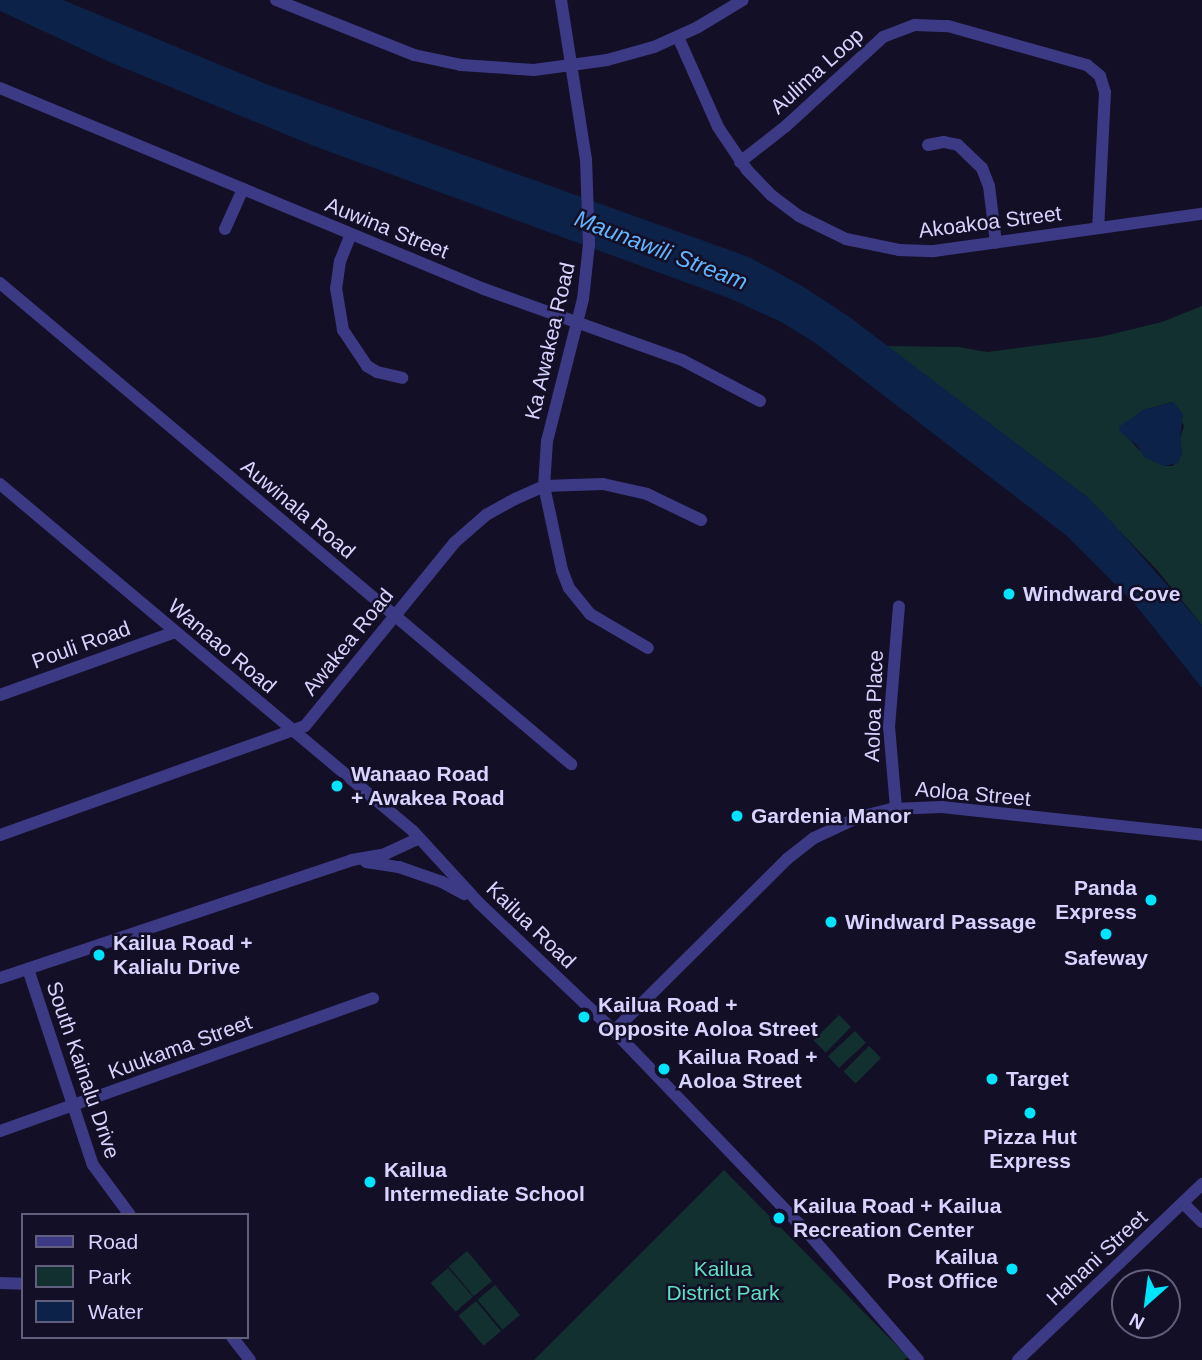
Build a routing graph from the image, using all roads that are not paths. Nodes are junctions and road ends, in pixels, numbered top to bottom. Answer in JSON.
{"nodes":[{"id":1,"x":276,"y":0,"type":"edge"},
{"id":2,"x":561,"y":0,"type":"edge"},
{"id":3,"x":743,"y":0,"type":"edge"},
{"id":4,"x":678,"y":37,"type":"junction"},
{"id":5,"x":573,"y":66,"type":"junction"},
{"id":6,"x":0,"y":88,"type":"edge"},
{"id":7,"x":928,"y":145,"type":"dead end"},
{"id":8,"x":740,"y":162,"type":"junction"},
{"id":9,"x":243,"y":189,"type":"junction"},
{"id":10,"x":1202,"y":214,"type":"edge"},
{"id":11,"x":1098,"y":228,"type":"junction"},
{"id":12,"x":225,"y":229,"type":"dead end"},
{"id":13,"x":351,"y":234,"type":"junction"},
{"id":14,"x":996,"y":243,"type":"junction"},
{"id":15,"x":0,"y":283,"type":"edge"},
{"id":16,"x":578,"y":324,"type":"junction"},
{"id":17,"x":402,"y":378,"type":"dead end"},
{"id":18,"x":760,"y":401,"type":"dead end"},
{"id":19,"x":544,"y":486,"type":"junction"},
{"id":20,"x":1,"y":487,"type":"edge"},
{"id":21,"x":701,"y":520,"type":"dead end"},
{"id":22,"x":899,"y":606,"type":"dead end"},
{"id":23,"x":394,"y":615,"type":"junction"},
{"id":24,"x":174,"y":632,"type":"junction"},
{"id":25,"x":649,"y":648,"type":"dead end"},
{"id":26,"x":0,"y":695,"type":"edge"},
{"id":27,"x":295,"y":731,"type":"junction"},
{"id":28,"x":571,"y":764,"type":"dead end"},
{"id":29,"x":896,"y":808,"type":"junction"},
{"id":30,"x":0,"y":835,"type":"edge"},
{"id":31,"x":1202,"y":835,"type":"edge"},
{"id":32,"x":417,"y":839,"type":"junction"},
{"id":33,"x":352,"y":860,"type":"junction"},
{"id":34,"x":479,"y":903,"type":"junction"},
{"id":35,"x":28,"y":969,"type":"junction"},
{"id":36,"x":0,"y":978,"type":"edge"},
{"id":37,"x":373,"y":998,"type":"dead end"},
{"id":38,"x":614,"y":1031,"type":"junction"},
{"id":39,"x":75,"y":1105,"type":"junction"},
{"id":40,"x":0,"y":1130,"type":"edge"},
{"id":41,"x":1202,"y":1184,"type":"edge"},
{"id":42,"x":1183,"y":1203,"type":"junction"},
{"id":43,"x":129,"y":1213,"type":"edge"},
{"id":44,"x":1202,"y":1222,"type":"edge"},
{"id":45,"x":0,"y":1283,"type":"edge"},
{"id":46,"x":21,"y":1284,"type":"edge"},
{"id":47,"x":234,"y":1339,"type":"edge"},
{"id":48,"x":247,"y":1355,"type":"edge"},
{"id":49,"x":233,"y":1360,"type":"edge"},
{"id":50,"x":918,"y":1360,"type":"edge"},
{"id":51,"x":1018,"y":1360,"type":"edge"}],
"edges":[{"from":1,"to":5,"type":"street"},
{"from":2,"to":5,"type":"street","name":"Ka Awakea Road"},
{"from":3,"to":4,"type":"street"},
{"from":4,"to":5,"type":"street"},
{"from":4,"to":8,"type":"street","name":"Akoakoa Street"},
{"from":5,"to":16,"type":"street","name":"Ka Awakea Road"},
{"from":6,"to":9,"type":"street","name":"Auwina Street"},
{"from":7,"to":14,"type":"street"},
{"from":8,"to":11,"type":"street","name":"Aulima Loop"},
{"from":8,"to":14,"type":"street","name":"Akoakoa Street"},
{"from":9,"to":12,"type":"street"},
{"from":9,"to":13,"type":"street","name":"Auwina Street"},
{"from":10,"to":11,"type":"street","name":"Akoakoa Street"},
{"from":11,"to":14,"type":"street","name":"Akoakoa Street"},
{"from":13,"to":16,"type":"street","name":"Auwina Street"},
{"from":13,"to":17,"type":"street"},
{"from":15,"to":23,"type":"street","name":"Auwinala Road"},
{"from":16,"to":18,"type":"street","name":"Auwina Street"},
{"from":16,"to":19,"type":"street","name":"Ka Awakea Road"},
{"from":19,"to":21,"type":"street","name":"Awakea Road"},
{"from":19,"to":23,"type":"street","name":"Awakea Road"},
{"from":19,"to":25,"type":"street","name":"Ka Awakea Road"},
{"from":20,"to":24,"type":"street","name":"Wanaao Road"},
{"from":22,"to":29,"type":"street","name":"Aoloa Place"},
{"from":23,"to":27,"type":"street","name":"Awakea Road"},
{"from":23,"to":28,"type":"street","name":"Auwinala Road"},
{"from":24,"to":26,"type":"street","name":"Pouli Road"},
{"from":24,"to":27,"type":"street","name":"Wanaao Road"},
{"from":27,"to":30,"type":"street","name":"Awakea Road"},
{"from":27,"to":32,"type":"street","name":"Wanaao Road"},
{"from":29,"to":31,"type":"street","name":"Aoloa Street"},
{"from":29,"to":38,"type":"street","name":"Aoloa Street"},
{"from":32,"to":33,"type":"street"},
{"from":32,"to":34,"type":"street","name":"Kailua Road"},
{"from":33,"to":34,"type":"street"},
{"from":33,"to":35,"type":"street"},
{"from":34,"to":38,"type":"street","name":"Kailua Road"},
{"from":35,"to":36,"type":"street"},
{"from":35,"to":39,"type":"street","name":"South Kainalu Drive"},
{"from":37,"to":39,"type":"street","name":"Kuukama Street"},
{"from":38,"to":50,"type":"street","name":"Kailua Road"},
{"from":39,"to":40,"type":"street","name":"Kuukama Street"},
{"from":39,"to":43,"type":"street","name":"South Kainalu Drive"},
{"from":41,"to":42,"type":"street","name":"Hahani Street"},
{"from":42,"to":44,"type":"street"},
{"from":42,"to":51,"type":"street","name":"Hahani Street"},
{"from":45,"to":46,"type":"street"},
{"from":47,"to":48,"type":"street"},
{"from":48,"to":49,"type":"street"}]}
